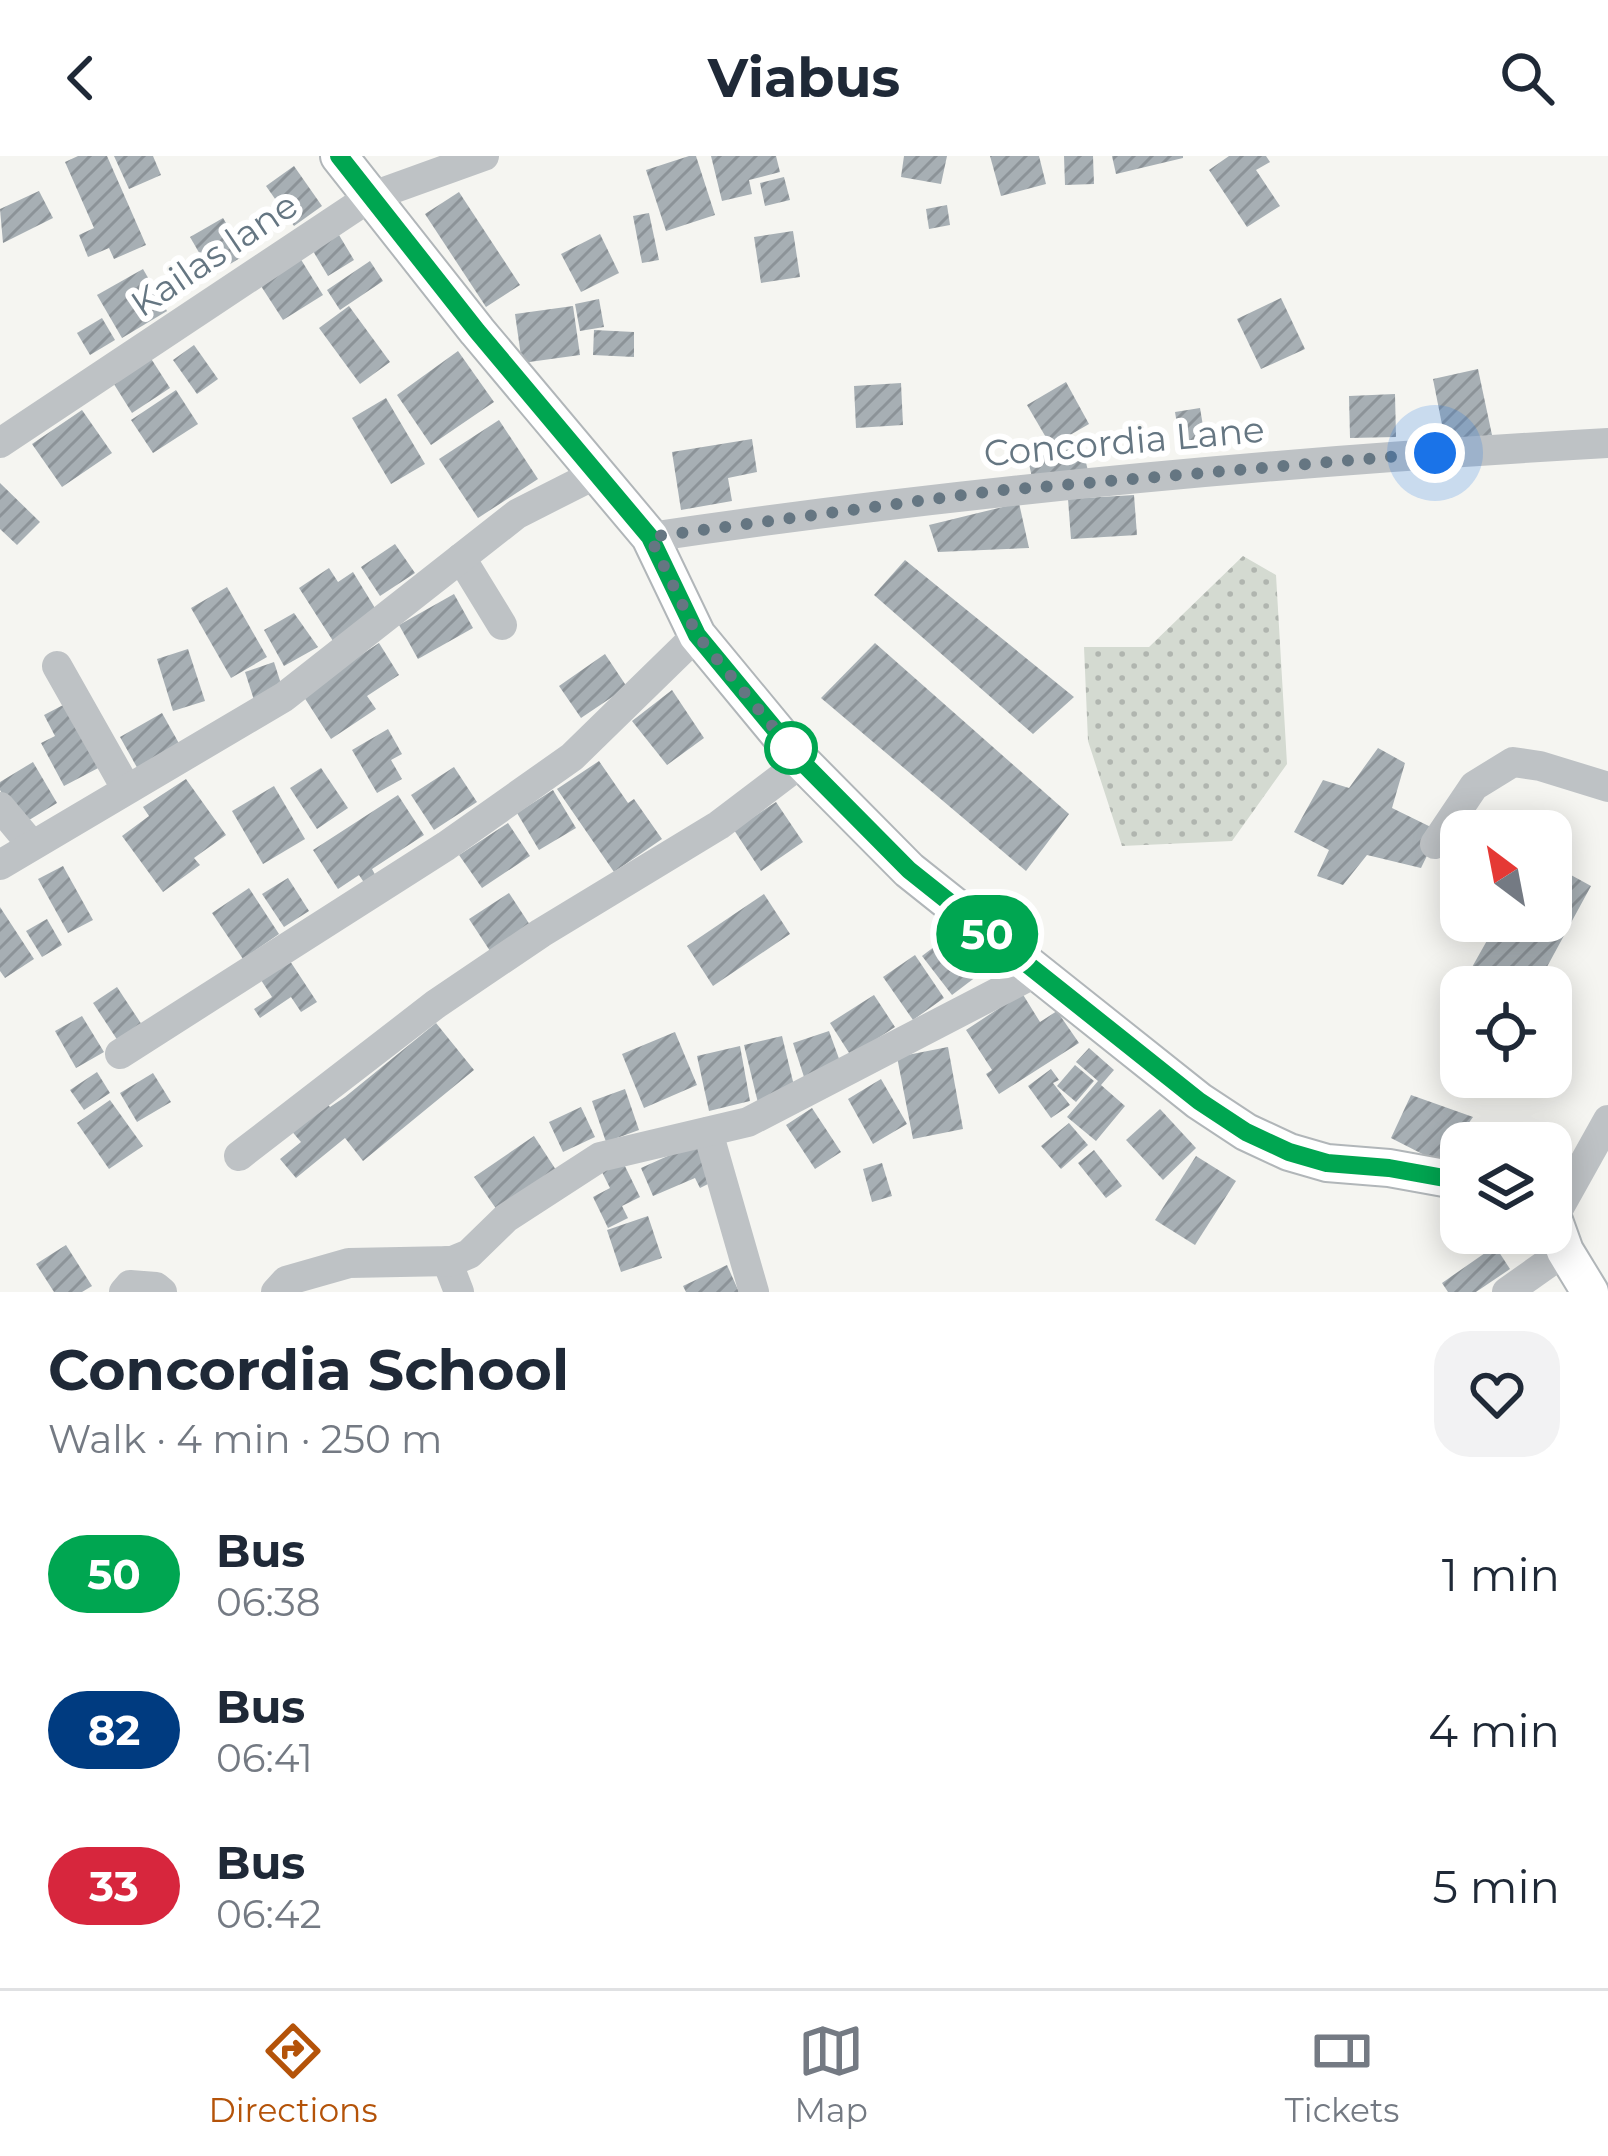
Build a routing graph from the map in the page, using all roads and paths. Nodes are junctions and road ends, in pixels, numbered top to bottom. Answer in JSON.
{"nodes":[{"id":1,"x":339,"y":156,"type":"edge"},
{"id":2,"x":484,"y":156,"type":"edge"},
{"id":3,"x":370,"y":197,"type":"junction"},
{"id":4,"x":0,"y":443,"type":"edge"},
{"id":5,"x":1608,"y":443,"type":"edge"},
{"id":6,"x":598,"y":473,"type":"junction"},
{"id":7,"x":650,"y":537,"type":"junction"},
{"id":8,"x":461,"y":558,"type":"junction"},
{"id":9,"x":502,"y":625,"type":"dead end"},
{"id":10,"x":697,"y":635,"type":"junction"},
{"id":11,"x":57,"y":666,"type":"dead end"},
{"id":12,"x":802,"y":762,"type":"junction"},
{"id":13,"x":1608,"y":787,"type":"edge"},
{"id":14,"x":126,"y":788,"type":"junction"},
{"id":15,"x":0,"y":807,"type":"edge"},
{"id":16,"x":1435,"y":844,"type":"dead end"},
{"id":17,"x":32,"y":845,"type":"junction"},
{"id":18,"x":0,"y":865,"type":"edge"},
{"id":19,"x":1035,"y":973,"type":"junction"},
{"id":20,"x":120,"y":1054,"type":"dead end"},
{"id":21,"x":1608,"y":1120,"type":"edge"},
{"id":22,"x":708,"y":1132,"type":"junction"},
{"id":23,"x":239,"y":1156,"type":"dead end"},
{"id":24,"x":1440,"y":1177,"type":"edge"},
{"id":25,"x":1572,"y":1181,"type":"edge"},
{"id":26,"x":1561,"y":1254,"type":"edge"},
{"id":27,"x":1567,"y":1254,"type":"edge"},
{"id":28,"x":447,"y":1261,"type":"junction"},
{"id":29,"x":124,"y":1292,"type":"edge"},
{"id":30,"x":162,"y":1292,"type":"edge"},
{"id":31,"x":276,"y":1292,"type":"edge"},
{"id":32,"x":459,"y":1292,"type":"edge"},
{"id":33,"x":754,"y":1292,"type":"edge"},
{"id":34,"x":1507,"y":1292,"type":"edge"},
{"id":35,"x":1590,"y":1292,"type":"edge"}],
"edges":[{"from":1,"to":3,"type":"main road"},
{"from":2,"to":3,"type":"street","name":"Kailas lane"},
{"from":3,"to":4,"type":"street","name":"Kailas lane"},
{"from":3,"to":6,"type":"main road"},
{"from":5,"to":7,"type":"street","name":"Concordia Lane"},
{"from":6,"to":7,"type":"main road"},
{"from":6,"to":8,"type":"street"},
{"from":7,"to":10,"type":"main road"},
{"from":8,"to":9,"type":"street"},
{"from":8,"to":14,"type":"street"},
{"from":10,"to":12,"type":"main road"},
{"from":10,"to":20,"type":"street"},
{"from":11,"to":14,"type":"street"},
{"from":12,"to":19,"type":"main road"},
{"from":12,"to":23,"type":"street"},
{"from":13,"to":16,"type":"street"},
{"from":14,"to":17,"type":"street"},
{"from":15,"to":17,"type":"street"},
{"from":17,"to":18,"type":"street"},
{"from":19,"to":22,"type":"street"},
{"from":19,"to":24,"type":"main road"},
{"from":21,"to":25,"type":"street"},
{"from":22,"to":28,"type":"street"},
{"from":22,"to":33,"type":"street"},
{"from":26,"to":34,"type":"street"},
{"from":27,"to":35,"type":"main road"},
{"from":28,"to":31,"type":"street"},
{"from":28,"to":32,"type":"street"},
{"from":29,"to":30,"type":"street"}]}
